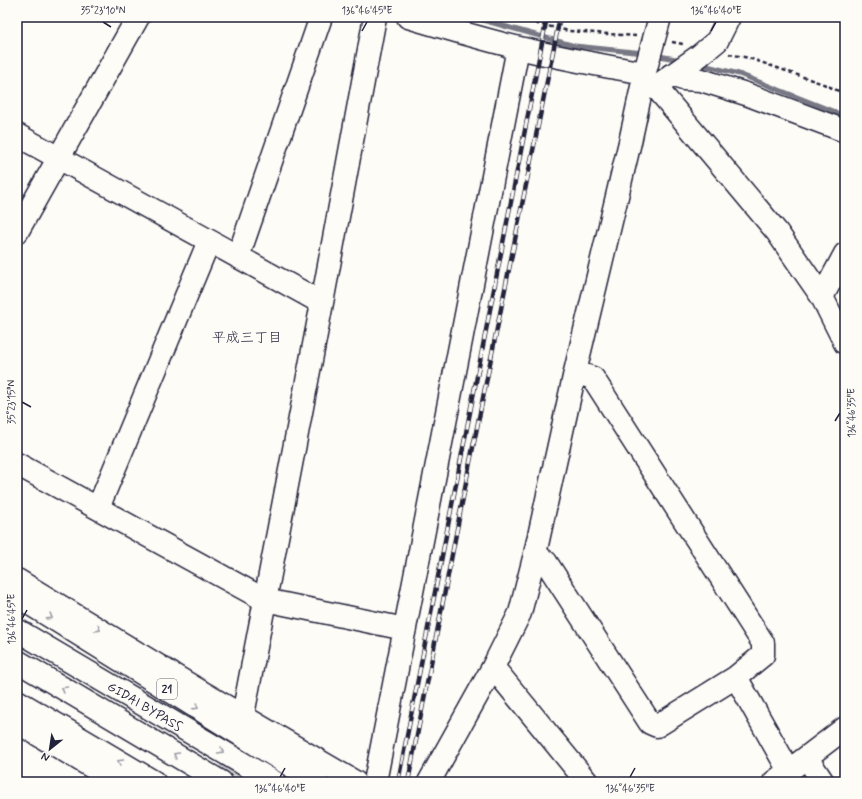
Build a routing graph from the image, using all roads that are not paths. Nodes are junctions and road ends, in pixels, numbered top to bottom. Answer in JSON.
{"nodes":[{"id":1,"x":138,"y":17,"type":"edge"},
{"id":2,"x":321,"y":17,"type":"edge"},
{"id":3,"x":375,"y":17,"type":"edge"},
{"id":4,"x":408,"y":17,"type":"edge"},
{"id":5,"x":660,"y":17,"type":"edge"},
{"id":6,"x":729,"y":17,"type":"edge"},
{"id":7,"x":518,"y":48,"type":"junction"},
{"id":8,"x":656,"y":77,"type":"junction"},
{"id":9,"x":845,"y":131,"type":"edge"},
{"id":10,"x":17,"y":135,"type":"edge"},
{"id":11,"x":59,"y":158,"type":"junction"},
{"id":12,"x":17,"y":232,"type":"edge"},
{"id":13,"x":209,"y":241,"type":"junction"},
{"id":14,"x":845,"y":254,"type":"edge"},
{"id":15,"x":238,"y":257,"type":"junction"},
{"id":16,"x":822,"y":297,"type":"junction"},
{"id":17,"x":322,"y":303,"type":"junction"},
{"id":18,"x":845,"y":343,"type":"edge"},
{"id":19,"x":575,"y":372,"type":"junction"},
{"id":20,"x":17,"y":464,"type":"edge"},
{"id":21,"x":98,"y":508,"type":"junction"},
{"id":22,"x":535,"y":554,"type":"junction"},
{"id":23,"x":17,"y":580,"type":"edge"},
{"id":24,"x":17,"y":596,"type":"edge"},
{"id":25,"x":266,"y":600,"type":"junction"},
{"id":26,"x":405,"y":629,"type":"junction"},
{"id":27,"x":17,"y":630,"type":"edge"},
{"id":28,"x":17,"y":661,"type":"edge"},
{"id":29,"x":493,"y":667,"type":"junction"},
{"id":30,"x":736,"y":677,"type":"junction"},
{"id":31,"x":17,"y":701,"type":"edge"},
{"id":32,"x":243,"y":715,"type":"junction"},
{"id":33,"x":17,"y":722,"type":"edge"},
{"id":34,"x":845,"y":728,"type":"edge"},
{"id":35,"x":807,"y":758,"type":"junction"},
{"id":36,"x":782,"y":777,"type":"edge"},
{"id":37,"x":116,"y":782,"type":"edge"},
{"id":38,"x":154,"y":782,"type":"edge"},
{"id":39,"x":221,"y":782,"type":"edge"},
{"id":40,"x":274,"y":782,"type":"edge"},
{"id":41,"x":317,"y":782,"type":"edge"},
{"id":42,"x":355,"y":782,"type":"edge"},
{"id":43,"x":375,"y":782,"type":"edge"},
{"id":44,"x":429,"y":782,"type":"edge"},
{"id":45,"x":587,"y":782,"type":"edge"},
{"id":46,"x":823,"y":782,"type":"edge"}],
"edges":[{"from":1,"to":11,"type":"main road"},
{"from":2,"to":15,"type":"main road"},
{"from":3,"to":17,"type":"main road"},
{"from":4,"to":7,"type":"main road"},
{"from":5,"to":8,"type":"main road"},
{"from":6,"to":8,"type":"main road"},
{"from":7,"to":8,"type":"main road"},
{"from":7,"to":26,"type":"main road"},
{"from":8,"to":9,"type":"main road"},
{"from":8,"to":16,"type":"main road"},
{"from":8,"to":19,"type":"main road"},
{"from":10,"to":11,"type":"main road"},
{"from":11,"to":12,"type":"main road"},
{"from":11,"to":13,"type":"main road"},
{"from":13,"to":15,"type":"main road"},
{"from":13,"to":21,"type":"main road"},
{"from":14,"to":16,"type":"main road"},
{"from":15,"to":17,"type":"main road"},
{"from":16,"to":18,"type":"main road"},
{"from":17,"to":25,"type":"main road"},
{"from":19,"to":22,"type":"main road"},
{"from":19,"to":30,"type":"main road"},
{"from":20,"to":21,"type":"main road"},
{"from":21,"to":25,"type":"main road"},
{"from":22,"to":29,"type":"main road"},
{"from":22,"to":30,"type":"main road"},
{"from":23,"to":32,"type":"main road","one_way":true},
{"from":24,"to":41,"type":"main road","number":"21","one_way":true},
{"from":25,"to":26,"type":"main road"},
{"from":25,"to":32,"type":"main road"},
{"from":26,"to":43,"type":"main road"},
{"from":27,"to":40,"type":"main road","name":"GIDAI BYPASS","number":"21","one_way":true},
{"from":39,"to":28,"type":"main road","name":"GIDAI BYPASS","one_way":true},
{"from":29,"to":44,"type":"main road"},
{"from":29,"to":45,"type":"main road"},
{"from":30,"to":36,"type":"main road"},
{"from":38,"to":31,"type":"main road","one_way":true},
{"from":32,"to":42,"type":"main road"},
{"from":33,"to":37,"type":"main road"},
{"from":34,"to":35,"type":"main road"},
{"from":35,"to":36,"type":"main road"},
{"from":35,"to":46,"type":"main road"}]}
